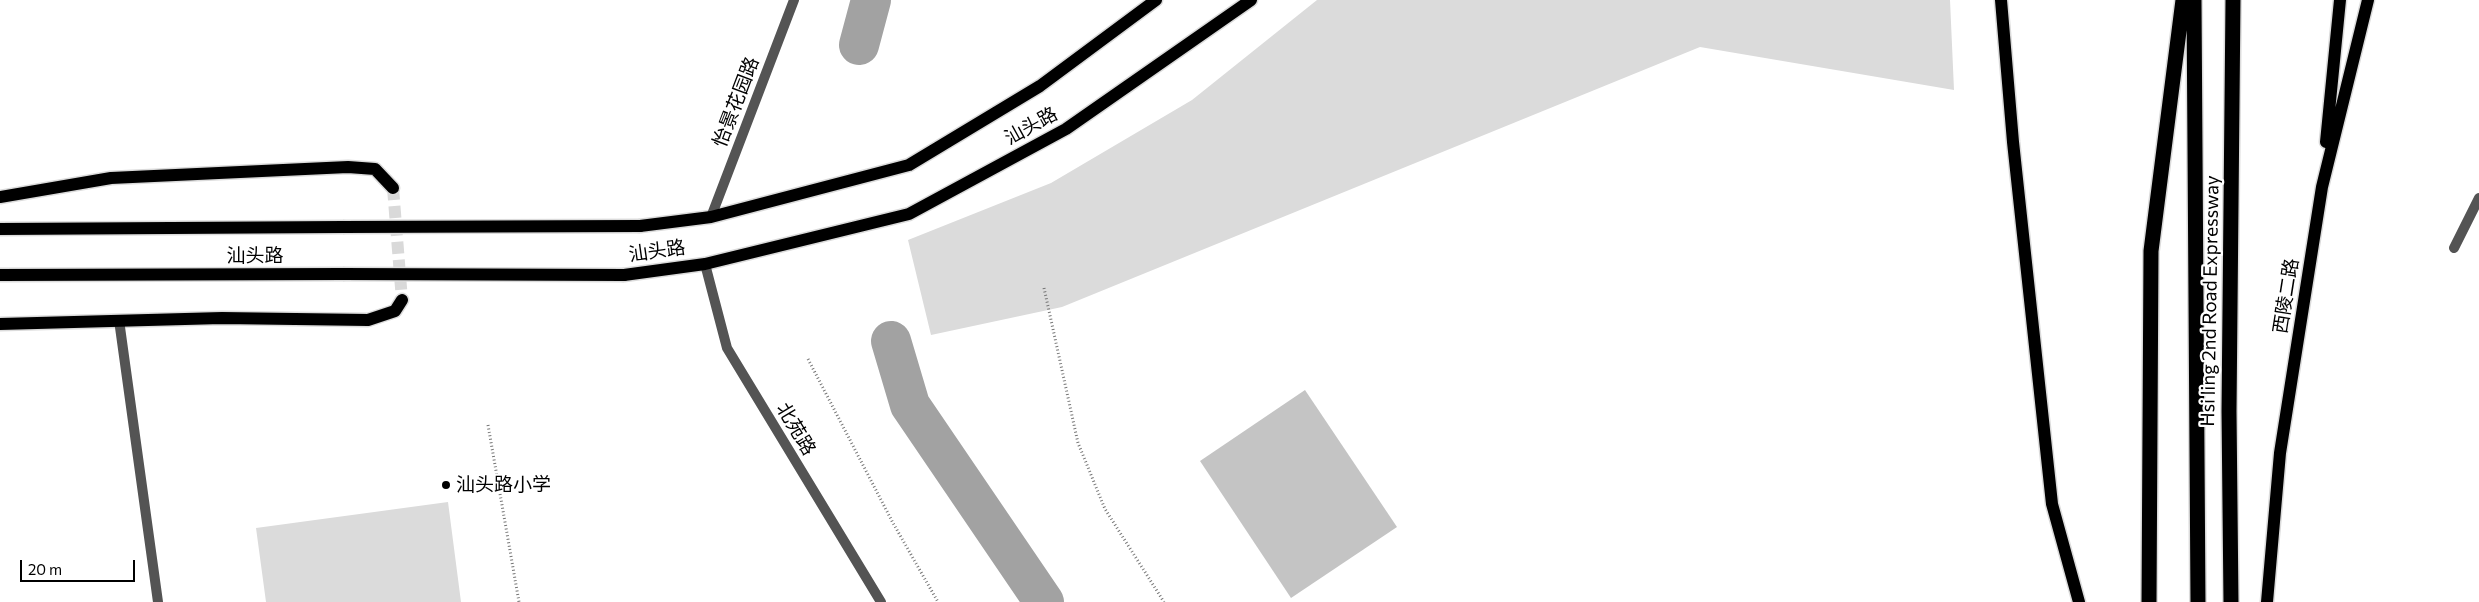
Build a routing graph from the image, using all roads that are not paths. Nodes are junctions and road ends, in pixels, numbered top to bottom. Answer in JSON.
{"nodes":[{"id":1,"x":794,"y":0,"type":"edge"},
{"id":2,"x":1156,"y":0,"type":"edge"},
{"id":3,"x":1251,"y":0,"type":"edge"},
{"id":4,"x":2001,"y":0,"type":"edge"},
{"id":5,"x":2183,"y":0,"type":"edge"},
{"id":6,"x":2194,"y":0,"type":"edge"},
{"id":7,"x":2233,"y":0,"type":"edge"},
{"id":8,"x":2340,"y":0,"type":"edge"},
{"id":9,"x":2368,"y":0,"type":"edge"},
{"id":10,"x":2322,"y":187,"type":"junction"},
{"id":11,"x":392,"y":188,"type":"tunnel mouth"},
{"id":12,"x":0,"y":197,"type":"edge"},
{"id":13,"x":2479,"y":198,"type":"edge"},
{"id":14,"x":710,"y":217,"type":"junction"},
{"id":15,"x":0,"y":229,"type":"edge"},
{"id":16,"x":2454,"y":248,"type":"dead end"},
{"id":17,"x":705,"y":264,"type":"junction"},
{"id":18,"x":0,"y":275,"type":"edge"},
{"id":19,"x":402,"y":300,"type":"dead end"},
{"id":20,"x":119,"y":320,"type":"junction"},
{"id":21,"x":0,"y":324,"type":"edge"},
{"id":22,"x":158,"y":602,"type":"edge"},
{"id":23,"x":881,"y":602,"type":"edge"},
{"id":24,"x":2079,"y":602,"type":"edge"},
{"id":25,"x":2149,"y":602,"type":"edge"},
{"id":26,"x":2198,"y":602,"type":"edge"},
{"id":27,"x":2231,"y":602,"type":"edge"},
{"id":28,"x":2268,"y":602,"type":"edge"}],
"edges":[{"from":1,"to":14,"type":"street","name":"怡景花园路"},
{"from":2,"to":14,"type":"main road","name":"汕头路"},
{"from":3,"to":17,"type":"main road","name":"汕头路"},
{"from":4,"to":24,"type":"main road"},
{"from":5,"to":25,"type":"highway"},
{"from":6,"to":26,"type":"highway","name":"Hsi ling 2nd Road Expressway"},
{"from":7,"to":27,"type":"highway","name":"Hsi ling 2nd Road Expressway"},
{"from":8,"to":10,"type":"main road"},
{"from":9,"to":10,"type":"main road","name":"西陵二路"},
{"from":10,"to":28,"type":"main road","name":"西陵二路"},
{"from":11,"to":12,"type":"main road"},
{"from":13,"to":16,"type":"street"},
{"from":14,"to":15,"type":"main road","name":"汕头路","bridge":true},
{"from":17,"to":18,"type":"main road","name":"汕头路","bridge":true},
{"from":17,"to":23,"type":"street","name":"北苑路"},
{"from":19,"to":20,"type":"main road"},
{"from":20,"to":21,"type":"main road"},
{"from":20,"to":22,"type":"street"}]}
